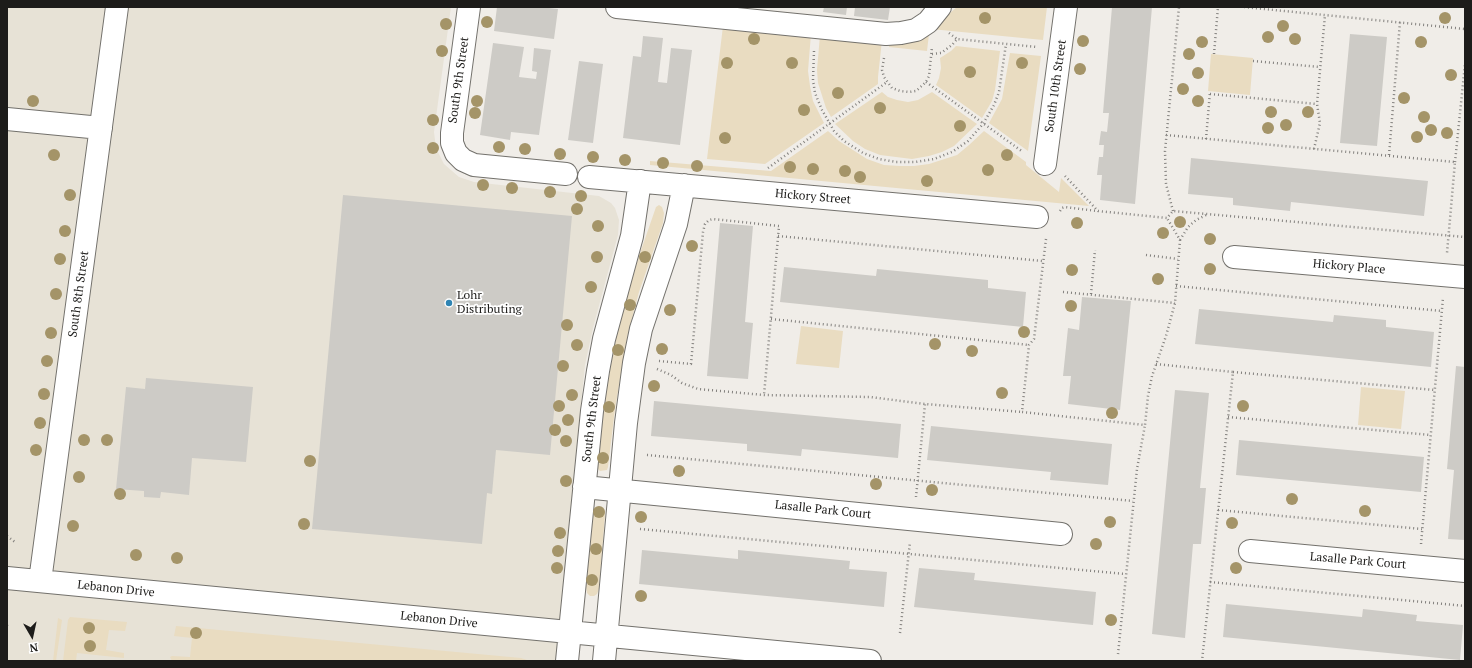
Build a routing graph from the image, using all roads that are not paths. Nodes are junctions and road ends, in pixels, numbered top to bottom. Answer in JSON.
{"nodes":[{"id":1,"x":117,"y":7,"type":"edge"},
{"id":2,"x":469,"y":7,"type":"edge"},
{"id":3,"x":617,"y":7,"type":"edge"},
{"id":4,"x":940,"y":7,"type":"edge"},
{"id":5,"x":1066,"y":7,"type":"edge"},
{"id":6,"x":7,"y":119,"type":"edge"},
{"id":7,"x":101,"y":128,"type":"junction"},
{"id":8,"x":1036,"y":160,"type":"road end"},
{"id":9,"x":566,"y":174,"type":"dead end"},
{"id":10,"x":589,"y":177,"type":"dead end"},
{"id":11,"x":640,"y":181,"type":"junction"},
{"id":12,"x":684,"y":185,"type":"junction"},
{"id":13,"x":1048,"y":222,"type":"road end"},
{"id":14,"x":1234,"y":257,"type":"dead end"},
{"id":15,"x":1465,"y":277,"type":"edge"},
{"id":16,"x":584,"y":487,"type":"junction"},
{"id":17,"x":620,"y":490,"type":"junction"},
{"id":18,"x":1061,"y":534,"type":"dead end"},
{"id":19,"x":1250,"y":551,"type":"dead end"},
{"id":20,"x":1465,"y":571,"type":"edge"},
{"id":21,"x":7,"y":578,"type":"edge"},
{"id":22,"x":40,"y":581,"type":"junction"},
{"id":23,"x":570,"y":632,"type":"junction"},
{"id":24,"x":606,"y":636,"type":"junction"},
{"id":25,"x":567,"y":661,"type":"edge"},
{"id":26,"x":604,"y":661,"type":"edge"},
{"id":27,"x":870,"y":661,"type":"edge"}],
"edges":[{"from":1,"to":7,"type":"street","name":"South 8th Street"},
{"from":2,"to":9,"type":"street","name":"South 9th Street"},
{"from":3,"to":4,"type":"street"},
{"from":5,"to":8,"type":"street","name":"South 10th Street"},
{"from":6,"to":7,"type":"street"},
{"from":7,"to":22,"type":"street","name":"South 8th Street"},
{"from":10,"to":11,"type":"street","name":"Hickory Street"},
{"from":11,"to":12,"type":"street","name":"Hickory Street"},
{"from":11,"to":16,"type":"street","name":"South 9th Street"},
{"from":12,"to":13,"type":"street","name":"Hickory Street"},
{"from":12,"to":17,"type":"street"},
{"from":14,"to":15,"type":"street","name":"Hickory Place"},
{"from":16,"to":17,"type":"street","name":"Lasalle Park Court"},
{"from":16,"to":23,"type":"street","name":"South 9th Street"},
{"from":17,"to":18,"type":"street","name":"Lasalle Park Court"},
{"from":17,"to":24,"type":"street"},
{"from":19,"to":20,"type":"street","name":"Lasalle Park Court"},
{"from":21,"to":22,"type":"street","name":"Lebanon Drive"},
{"from":22,"to":23,"type":"street","name":"Lebanon Drive"},
{"from":23,"to":24,"type":"street","name":"Lebanon Drive"},
{"from":23,"to":25,"type":"street","name":"South 9th Street"},
{"from":24,"to":26,"type":"street"},
{"from":24,"to":27,"type":"street","name":"Lebanon Drive"}]}
